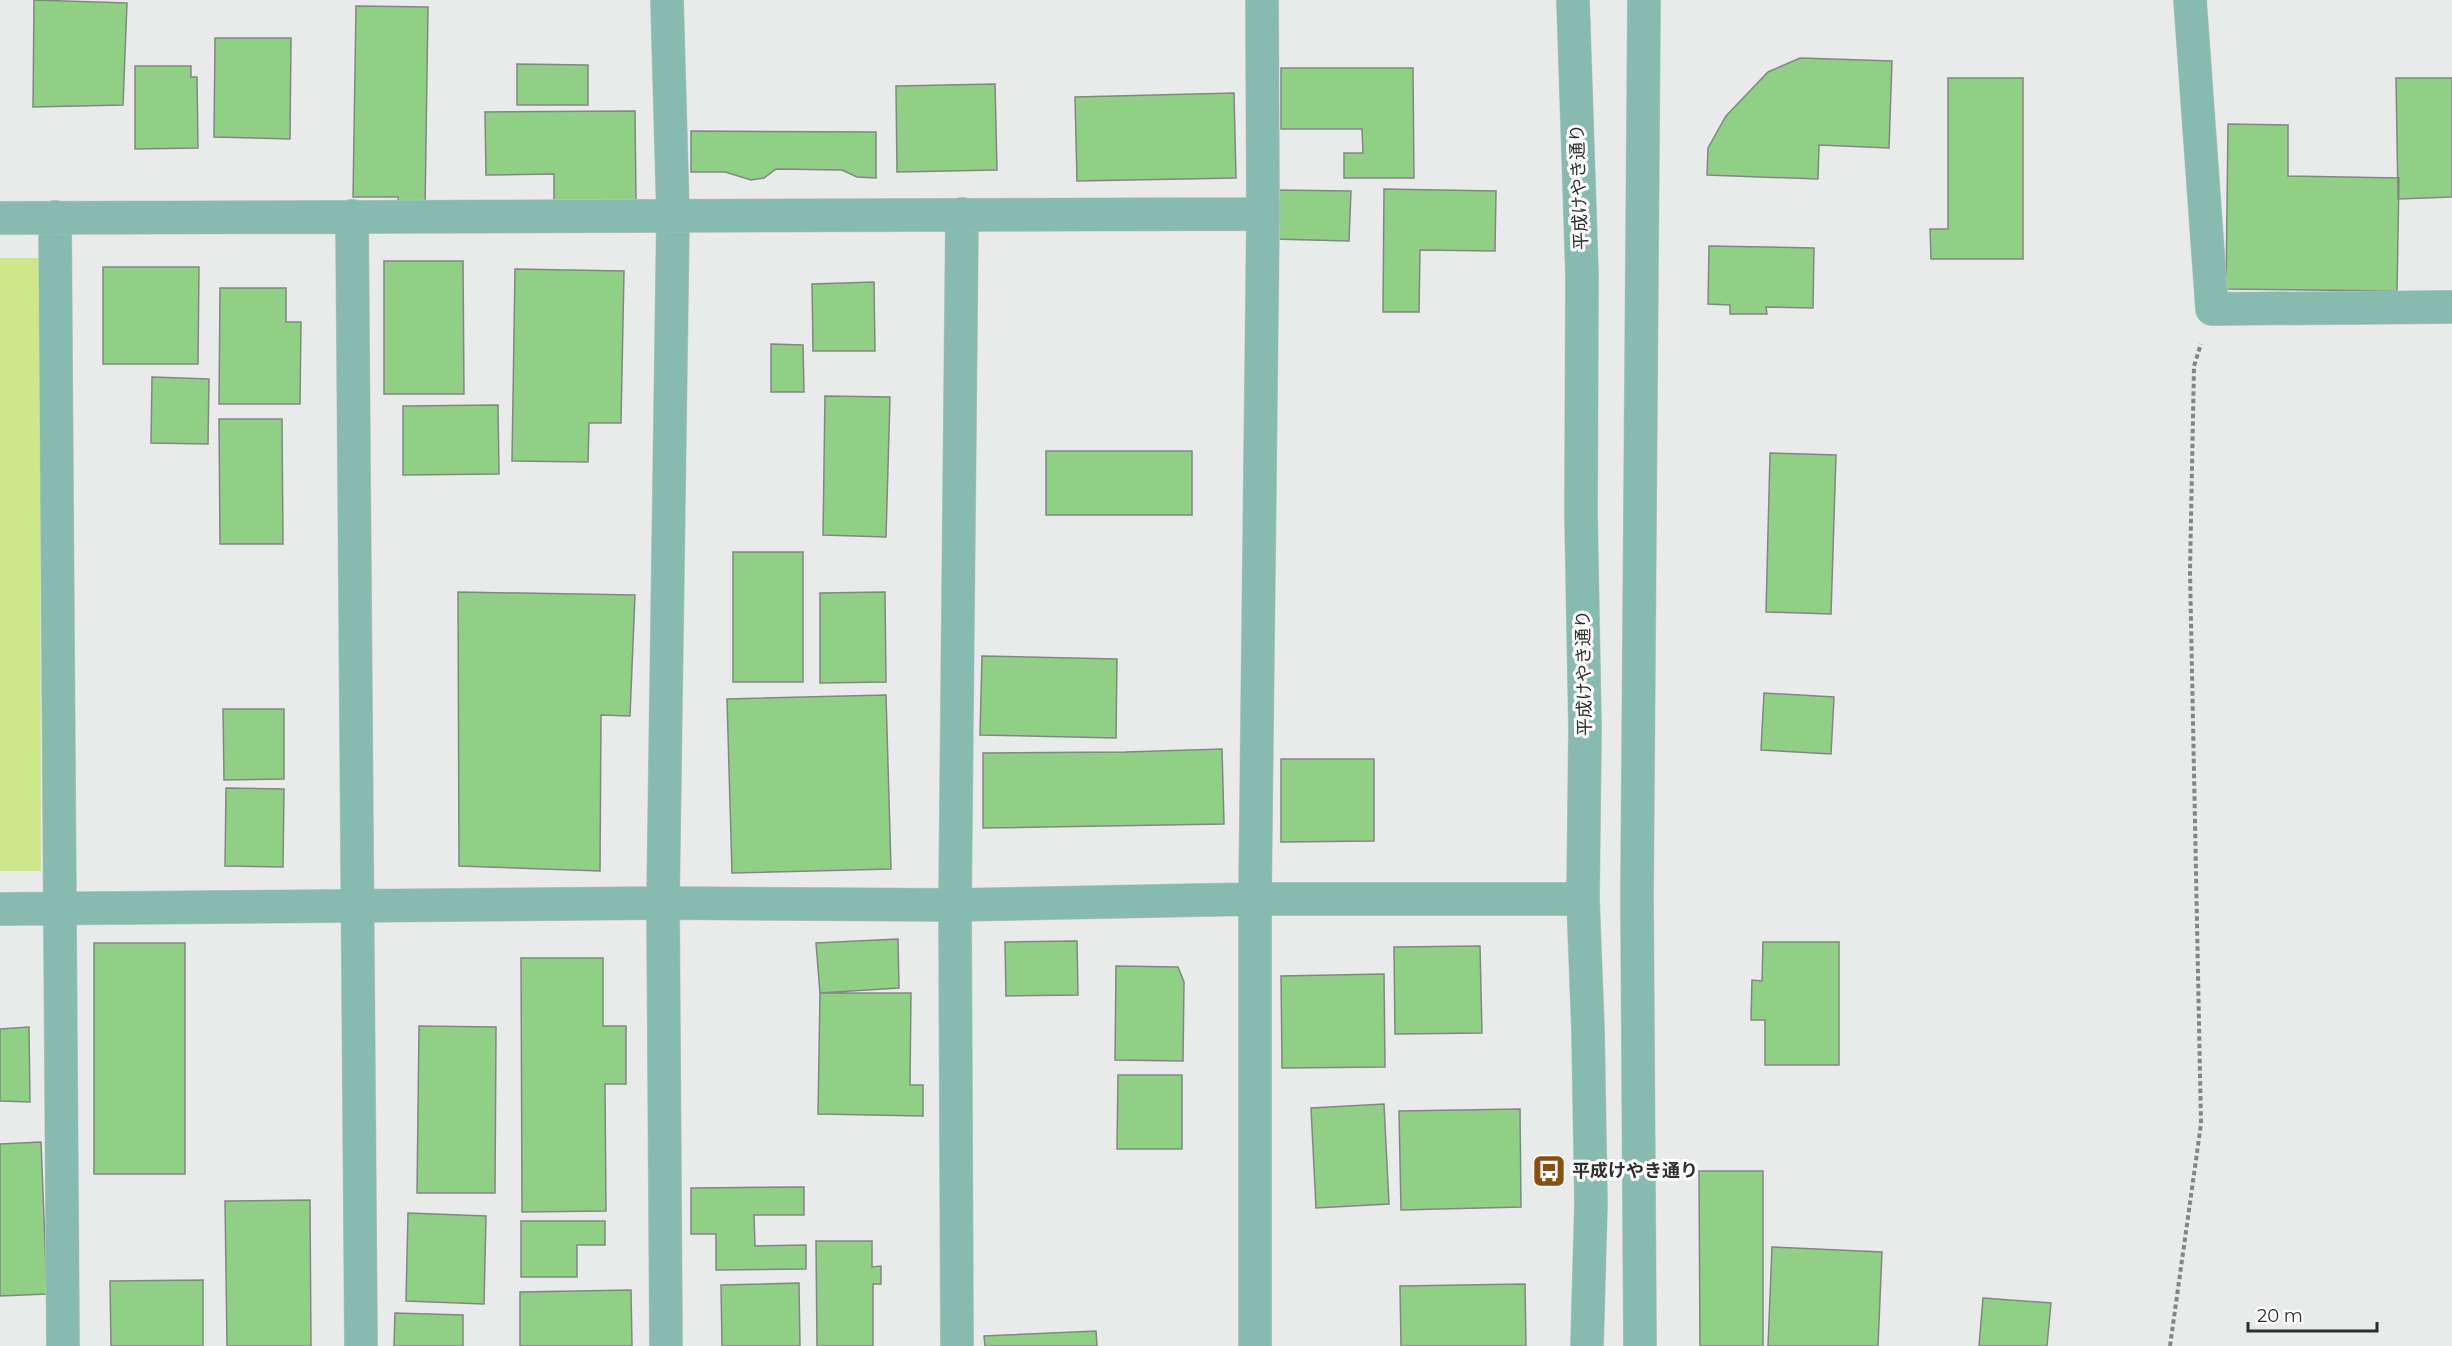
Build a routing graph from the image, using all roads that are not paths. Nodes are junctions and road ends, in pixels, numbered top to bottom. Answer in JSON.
{"nodes":[{"id":1,"x":667,"y":0,"type":"edge"},
{"id":2,"x":1262,"y":0,"type":"edge"},
{"id":3,"x":1573,"y":0,"type":"edge"},
{"id":4,"x":1644,"y":0,"type":"edge"},
{"id":5,"x":2190,"y":0,"type":"edge"},
{"id":6,"x":962,"y":214,"type":"junction"},
{"id":7,"x":1263,"y":214,"type":"junction"},
{"id":8,"x":673,"y":215,"type":"junction"},
{"id":9,"x":352,"y":216,"type":"junction"},
{"id":10,"x":55,"y":217,"type":"junction"},
{"id":11,"x":0,"y":218,"type":"edge"},
{"id":12,"x":2452,"y":307,"type":"edge"},
{"id":13,"x":1254,"y":899,"type":"junction"},
{"id":14,"x":1584,"y":899,"type":"junction"},
{"id":15,"x":663,"y":903,"type":"junction"},
{"id":16,"x":955,"y":905,"type":"junction"},
{"id":17,"x":357,"y":906,"type":"junction"},
{"id":18,"x":0,"y":909,"type":"edge"},
{"id":19,"x":59,"y":909,"type":"junction"},
{"id":20,"x":63,"y":1346,"type":"edge"},
{"id":21,"x":361,"y":1346,"type":"edge"},
{"id":22,"x":666,"y":1346,"type":"edge"},
{"id":23,"x":957,"y":1346,"type":"edge"},
{"id":24,"x":1255,"y":1346,"type":"edge"},
{"id":25,"x":1587,"y":1346,"type":"edge"},
{"id":26,"x":1640,"y":1346,"type":"edge"}],
"edges":[{"from":1,"to":8,"type":"street"},
{"from":2,"to":7,"type":"street"},
{"from":3,"to":14,"type":"street","name":"平成けやき通り"},
{"from":4,"to":26,"type":"street"},
{"from":5,"to":12,"type":"street"},
{"from":6,"to":7,"type":"street"},
{"from":6,"to":8,"type":"street"},
{"from":6,"to":16,"type":"street"},
{"from":7,"to":13,"type":"street"},
{"from":8,"to":9,"type":"street"},
{"from":8,"to":15,"type":"street"},
{"from":9,"to":10,"type":"street"},
{"from":9,"to":17,"type":"street"},
{"from":10,"to":11,"type":"street"},
{"from":10,"to":19,"type":"street"},
{"from":13,"to":14,"type":"street"},
{"from":13,"to":16,"type":"street"},
{"from":13,"to":24,"type":"street"},
{"from":14,"to":25,"type":"street","name":"平成けやき通り"},
{"from":15,"to":16,"type":"street"},
{"from":15,"to":17,"type":"street"},
{"from":15,"to":22,"type":"street"},
{"from":16,"to":23,"type":"street"},
{"from":17,"to":19,"type":"street"},
{"from":17,"to":21,"type":"street"},
{"from":18,"to":19,"type":"street"},
{"from":19,"to":20,"type":"street"}]}
